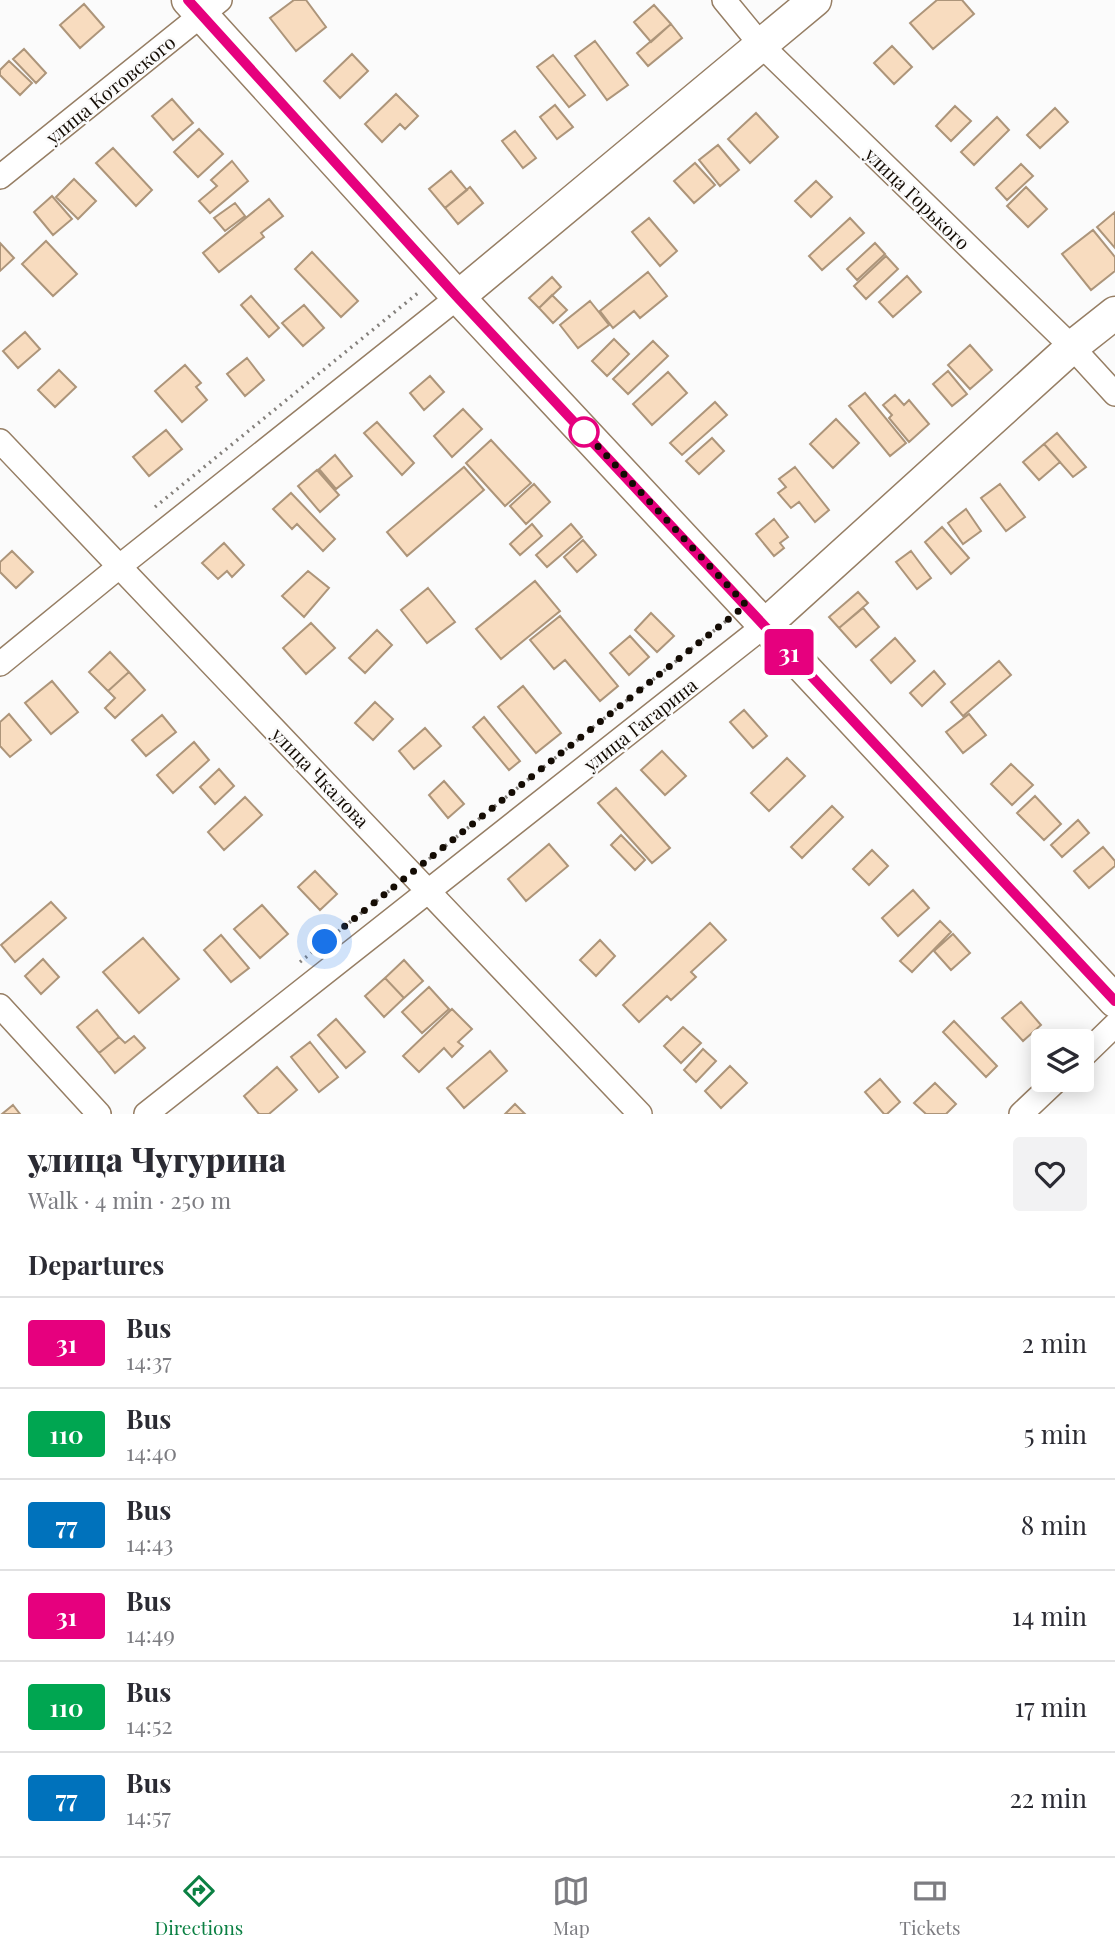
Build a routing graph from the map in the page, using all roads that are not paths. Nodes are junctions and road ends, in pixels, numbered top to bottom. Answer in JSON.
{"nodes":[{"id":1,"x":724,"y":0,"type":"edge"},
{"id":2,"x":815,"y":0,"type":"edge"},
{"id":3,"x":203,"y":5,"type":"edge"},
{"id":4,"x":761,"y":45,"type":"junction"},
{"id":5,"x":0,"y":177,"type":"edge"},
{"id":6,"x":449,"y":287,"type":"junction"},
{"id":7,"x":1115,"y":313,"type":"edge"},
{"id":8,"x":1072,"y":347,"type":"junction"},
{"id":9,"x":1115,"y":394,"type":"edge"},
{"id":10,"x":0,"y":441,"type":"edge"},
{"id":11,"x":120,"y":566,"type":"junction"},
{"id":12,"x":755,"y":615,"type":"junction"},
{"id":13,"x":0,"y":664,"type":"edge"},
{"id":14,"x":429,"y":891,"type":"junction"},
{"id":15,"x":1115,"y":1001,"type":"edge"},
{"id":16,"x":0,"y":1006,"type":"edge"},
{"id":17,"x":1115,"y":1025,"type":"edge"},
{"id":18,"x":1094,"y":1045,"type":"edge"},
{"id":19,"x":1044,"y":1092,"type":"edge"},
{"id":20,"x":99,"y":1114,"type":"edge"},
{"id":21,"x":146,"y":1114,"type":"edge"},
{"id":22,"x":640,"y":1114,"type":"edge"},
{"id":23,"x":1021,"y":1114,"type":"edge"}],
"edges":[{"from":1,"to":4,"type":"street","name":"улица Горького"},
{"from":2,"to":4,"type":"street"},
{"from":3,"to":5,"type":"street","name":"улица Котовского"},
{"from":3,"to":6,"type":"street"},
{"from":4,"to":6,"type":"street"},
{"from":4,"to":8,"type":"street","name":"улица Горького"},
{"from":6,"to":11,"type":"street"},
{"from":6,"to":12,"type":"street"},
{"from":7,"to":8,"type":"street","name":"улица Гагарина"},
{"from":8,"to":9,"type":"street","name":"улица Горького"},
{"from":8,"to":12,"type":"street","name":"улица Гагарина"},
{"from":10,"to":11,"type":"street","name":"улица Чкалова"},
{"from":11,"to":13,"type":"street"},
{"from":11,"to":14,"type":"street","name":"улица Чкалова"},
{"from":12,"to":14,"type":"street","name":"улица Гагарина"},
{"from":12,"to":15,"type":"street"},
{"from":14,"to":21,"type":"street","name":"улица Гагарина"},
{"from":14,"to":22,"type":"street","name":"улица Чкалова"},
{"from":16,"to":20,"type":"street"},
{"from":17,"to":18,"type":"street"},
{"from":19,"to":23,"type":"street"}]}
